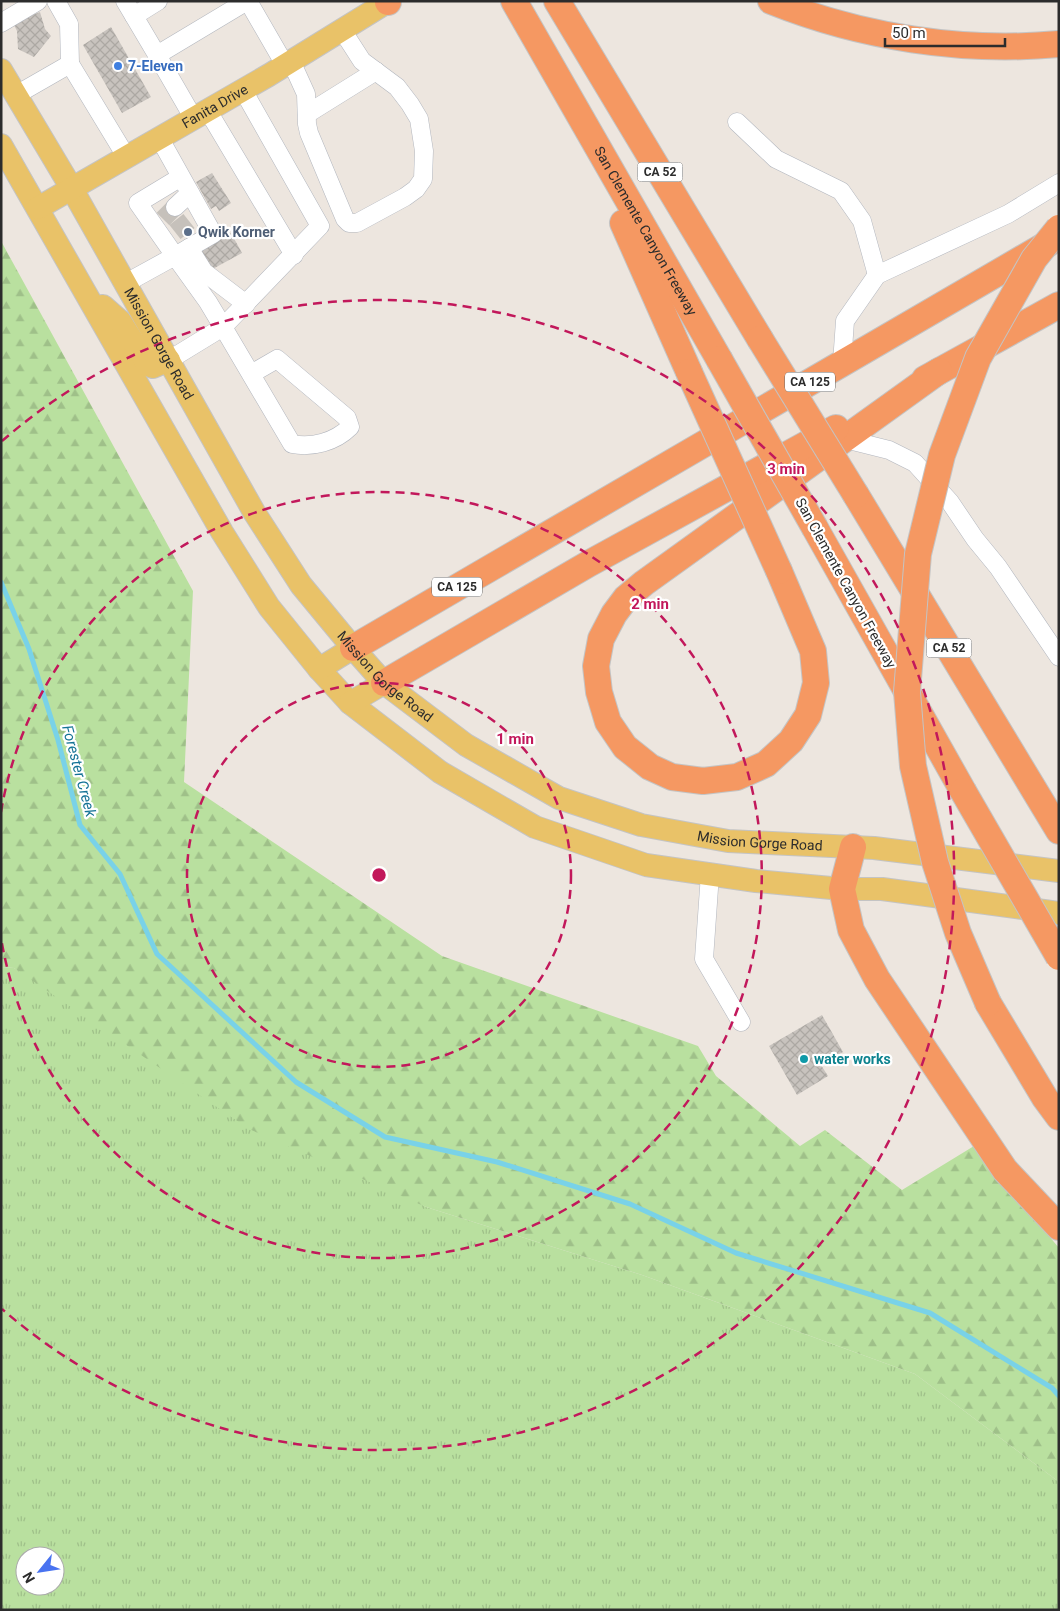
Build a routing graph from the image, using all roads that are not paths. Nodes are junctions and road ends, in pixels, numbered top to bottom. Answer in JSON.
{"nodes":[{"id":1,"x":38,"y":1,"type":"edge"},
{"id":2,"x":56,"y":1,"type":"edge"},
{"id":3,"x":158,"y":1,"type":"edge"},
{"id":4,"x":248,"y":1,"type":"edge"},
{"id":5,"x":388,"y":1,"type":"edge"},
{"id":6,"x":514,"y":1,"type":"edge"},
{"id":7,"x":771,"y":1,"type":"edge"},
{"id":8,"x":559,"y":4,"type":"edge"},
{"id":9,"x":130,"y":9,"type":"edge"},
{"id":10,"x":1,"y":24,"type":"edge"},
{"id":11,"x":342,"y":30,"type":"junction"},
{"id":12,"x":1059,"y":44,"type":"edge"},
{"id":13,"x":157,"y":55,"type":"junction"},
{"id":14,"x":288,"y":63,"type":"junction"},
{"id":15,"x":70,"y":64,"type":"junction"},
{"id":16,"x":1,"y":70,"type":"edge"},
{"id":17,"x":376,"y":71,"type":"junction"},
{"id":18,"x":242,"y":90,"type":"junction"},
{"id":19,"x":565,"y":92,"type":"junction"},
{"id":20,"x":16,"y":95,"type":"junction"},
{"id":21,"x":307,"y":114,"type":"junction"},
{"id":22,"x":201,"y":115,"type":"junction"},
{"id":23,"x":737,"y":122,"type":"dead end"},
{"id":24,"x":160,"y":139,"type":"junction"},
{"id":25,"x":1,"y":145,"type":"edge"},
{"id":26,"x":127,"y":158,"type":"junction"},
{"id":27,"x":181,"y":177,"type":"junction"},
{"id":28,"x":1059,"y":183,"type":"edge"},
{"id":29,"x":72,"y":189,"type":"junction"},
{"id":30,"x":38,"y":208,"type":"junction"},
{"id":31,"x":174,"y":223,"type":"junction"},
{"id":32,"x":1059,"y":228,"type":"edge"},
{"id":33,"x":1059,"y":237,"type":"edge"},
{"id":34,"x":182,"y":252,"type":"junction"},
{"id":35,"x":294,"y":256,"type":"junction"},
{"id":36,"x":877,"y":274,"type":"junction"},
{"id":37,"x":126,"y":284,"type":"junction"},
{"id":38,"x":83,"y":289,"type":"junction"},
{"id":39,"x":246,"y":304,"type":"junction"},
{"id":40,"x":1059,"y":305,"type":"edge"},
{"id":41,"x":224,"y":327,"type":"junction"},
{"id":42,"x":169,"y":360,"type":"junction"},
{"id":43,"x":842,"y":363,"type":"junction"},
{"id":44,"x":939,"y":371,"type":"junction"},
{"id":45,"x":251,"y":374,"type":"junction"},
{"id":46,"x":845,"y":439,"type":"junction"},
{"id":47,"x":353,"y":648,"type":"junction"},
{"id":48,"x":1059,"y":657,"type":"edge"},
{"id":49,"x":319,"y":669,"type":"junction"},
{"id":50,"x":384,"y":683,"type":"junction"},
{"id":51,"x":350,"y":703,"type":"junction"},
{"id":52,"x":1059,"y":831,"type":"edge"},
{"id":53,"x":853,"y":847,"type":"junction"},
{"id":54,"x":1059,"y":871,"type":"edge"},
{"id":55,"x":710,"y":874,"type":"junction"},
{"id":56,"x":842,"y":889,"type":"junction"},
{"id":57,"x":1059,"y":913,"type":"edge"},
{"id":58,"x":1059,"y":957,"type":"edge"},
{"id":59,"x":741,"y":1022,"type":"dead end"},
{"id":60,"x":1059,"y":1117,"type":"edge"},
{"id":61,"x":1059,"y":1228,"type":"edge"}],
"edges":[{"from":1,"to":10,"type":"lane"},
{"from":2,"to":15,"type":"lane"},
{"from":3,"to":9,"type":"lane"},
{"from":4,"to":13,"type":"lane"},
{"from":4,"to":14,"type":"lane"},
{"from":5,"to":11,"type":"main road","name":"Fanita Drive"},
{"from":6,"to":19,"type":"highway","name":"San Clemente Canyon Freeway","number":"CA 52"},
{"from":7,"to":12,"type":"highway"},
{"from":8,"to":52,"type":"highway","number":"CA 52","bridge":true},
{"from":9,"to":13,"type":"lane"},
{"from":11,"to":14,"type":"main road","name":"Fanita Drive"},
{"from":11,"to":17,"type":"lane"},
{"from":13,"to":22,"type":"lane"},
{"from":14,"to":18,"type":"main road","name":"Fanita Drive"},
{"from":14,"to":21,"type":"lane"},
{"from":15,"to":20,"type":"lane"},
{"from":15,"to":26,"type":"lane"},
{"from":16,"to":20,"type":"main road","name":"Mission Gorge Road"},
{"from":17,"to":21,"type":"lane"},
{"from":17,"to":21,"type":"lane"},
{"from":18,"to":22,"type":"main road","name":"Fanita Drive"},
{"from":18,"to":35,"type":"lane"},
{"from":19,"to":46,"type":"highway","bridge":true},
{"from":19,"to":58,"type":"highway","name":"San Clemente Canyon Freeway","number":"CA 52","bridge":true},
{"from":20,"to":29,"type":"main road","name":"Mission Gorge Road"},
{"from":22,"to":24,"type":"main road","name":"Fanita Drive"},
{"from":22,"to":35,"type":"lane"},
{"from":23,"to":36,"type":"lane"},
{"from":24,"to":26,"type":"main road","name":"Fanita Drive"},
{"from":24,"to":27,"type":"lane"},
{"from":25,"to":30,"type":"main road"},
{"from":26,"to":29,"type":"main road","name":"Fanita Drive"},
{"from":27,"to":31,"type":"lane"},
{"from":27,"to":31,"type":"lane"},
{"from":28,"to":36,"type":"lane"},
{"from":29,"to":30,"type":"main road","name":"Fanita Drive"},
{"from":29,"to":37,"type":"main road","name":"Mission Gorge Road"},
{"from":30,"to":38,"type":"main road"},
{"from":31,"to":34,"type":"lane"},
{"from":31,"to":34,"type":"lane"},
{"from":32,"to":60,"type":"highway","bridge":true},
{"from":33,"to":43,"type":"highway","number":"CA 125"},
{"from":34,"to":37,"type":"lane"},
{"from":34,"to":39,"type":"lane"},
{"from":34,"to":41,"type":"lane"},
{"from":35,"to":39,"type":"lane"},
{"from":36,"to":43,"type":"lane"},
{"from":37,"to":42,"type":"main road","name":"Mission Gorge Road"},
{"from":38,"to":42,"type":"main road"},
{"from":38,"to":49,"type":"main road"},
{"from":39,"to":41,"type":"lane"},
{"from":40,"to":44,"type":"highway"},
{"from":41,"to":42,"type":"lane"},
{"from":41,"to":45,"type":"lane"},
{"from":42,"to":47,"type":"main road","name":"Mission Gorge Road"},
{"from":43,"to":47,"type":"highway","number":"CA 125"},
{"from":44,"to":46,"type":"highway"},
{"from":44,"to":50,"type":"highway"},
{"from":45,"to":45,"type":"lane"},
{"from":46,"to":48,"type":"lane"},
{"from":47,"to":49,"type":"main road","number":"CA 125"},
{"from":47,"to":50,"type":"main road","name":"Mission Gorge Road"},
{"from":49,"to":51,"type":"main road"},
{"from":50,"to":51,"type":"main road"},
{"from":50,"to":53,"type":"main road","name":"Mission Gorge Road"},
{"from":51,"to":55,"type":"main road"},
{"from":53,"to":54,"type":"main road","name":"Mission Gorge Road"},
{"from":53,"to":56,"type":"highway"},
{"from":55,"to":56,"type":"main road"},
{"from":55,"to":59,"type":"lane"},
{"from":56,"to":57,"type":"main road"},
{"from":56,"to":61,"type":"highway"}]}
